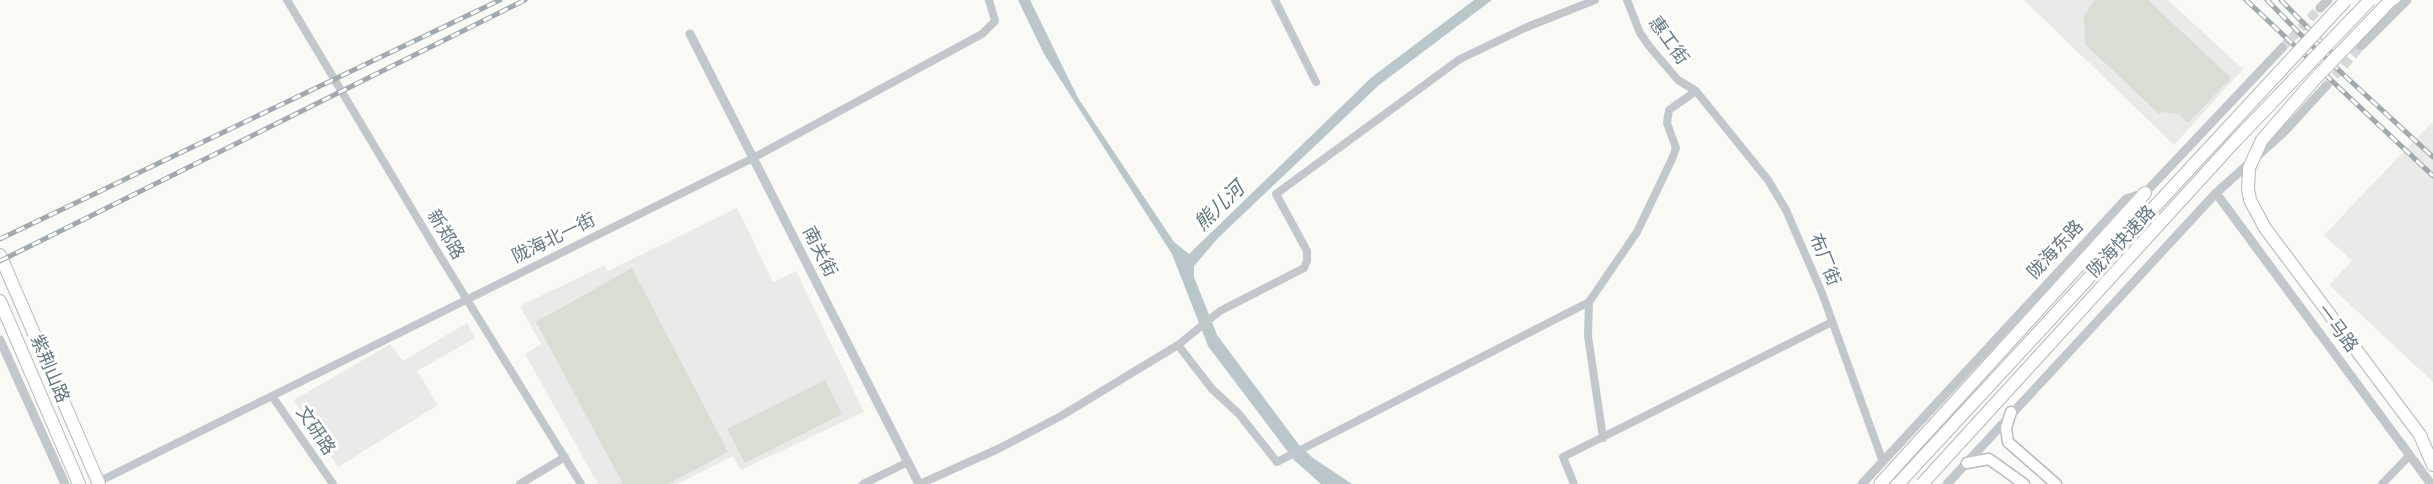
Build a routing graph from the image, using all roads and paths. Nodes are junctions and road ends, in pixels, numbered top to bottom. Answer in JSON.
{"nodes":[{"id":1,"x":287,"y":0,"type":"edge"},
{"id":2,"x":989,"y":0,"type":"edge"},
{"id":3,"x":1275,"y":0,"type":"edge"},
{"id":4,"x":1595,"y":0,"type":"edge"},
{"id":5,"x":1627,"y":0,"type":"edge"},
{"id":6,"x":2328,"y":0,"type":"edge"},
{"id":7,"x":2346,"y":0,"type":"edge"},
{"id":8,"x":2370,"y":0,"type":"edge"},
{"id":9,"x":2391,"y":0,"type":"edge"},
{"id":10,"x":2407,"y":0,"type":"edge"},
{"id":11,"x":2320,"y":8,"type":"tunnel mouth"},
{"id":12,"x":690,"y":34,"type":"dead end"},
{"id":13,"x":2361,"y":46,"type":"tunnel mouth"},
{"id":14,"x":2282,"y":48,"type":"tunnel mouth"},
{"id":15,"x":1316,"y":82,"type":"dead end"},
{"id":16,"x":2326,"y":86,"type":"tunnel mouth"},
{"id":17,"x":1696,"y":91,"type":"junction"},
{"id":18,"x":753,"y":158,"type":"junction"},
{"id":19,"x":2145,"y":193,"type":"junction"},
{"id":20,"x":2216,"y":193,"type":"junction"},
{"id":21,"x":0,"y":255,"type":"edge"},
{"id":22,"x":467,"y":299,"type":"junction"},
{"id":23,"x":0,"y":301,"type":"edge"},
{"id":24,"x":1589,"y":302,"type":"junction"},
{"id":25,"x":1832,"y":322,"type":"junction"},
{"id":26,"x":0,"y":340,"type":"edge"},
{"id":27,"x":1178,"y":345,"type":"junction"},
{"id":28,"x":272,"y":396,"type":"junction"},
{"id":29,"x":2011,"y":412,"type":"junction"},
{"id":30,"x":1603,"y":438,"type":"junction"},
{"id":31,"x":2410,"y":455,"type":"junction"},
{"id":32,"x":565,"y":458,"type":"junction"},
{"id":33,"x":908,"y":462,"type":"junction"},
{"id":34,"x":1883,"y":462,"type":"junction"},
{"id":35,"x":1967,"y":463,"type":"junction"},
{"id":36,"x":2433,"y":465,"type":"edge"},
{"id":37,"x":98,"y":483,"type":"edge"},
{"id":38,"x":64,"y":484,"type":"edge"},
{"id":39,"x":79,"y":484,"type":"edge"},
{"id":40,"x":333,"y":484,"type":"edge"},
{"id":41,"x":520,"y":484,"type":"edge"},
{"id":42,"x":581,"y":484,"type":"edge"},
{"id":43,"x":863,"y":484,"type":"edge"},
{"id":44,"x":919,"y":484,"type":"edge"},
{"id":45,"x":1574,"y":484,"type":"edge"},
{"id":46,"x":1862,"y":484,"type":"edge"},
{"id":47,"x":1881,"y":484,"type":"edge"},
{"id":48,"x":1898,"y":484,"type":"edge"},
{"id":49,"x":1923,"y":484,"type":"edge"},
{"id":50,"x":1947,"y":484,"type":"edge"},
{"id":51,"x":2024,"y":484,"type":"edge"},
{"id":52,"x":2056,"y":484,"type":"edge"},
{"id":53,"x":2382,"y":484,"type":"edge"},
{"id":54,"x":2432,"y":484,"type":"edge"}],
"edges":[{"from":1,"to":22,"type":"street","name":"新郑路"},
{"from":2,"to":18,"type":"street","name":"陇海北一街"},
{"from":3,"to":15,"type":"street"},
{"from":4,"to":27,"type":"street"},
{"from":5,"to":17,"type":"street","name":"惠工街"},
{"from":6,"to":11,"type":"street"},
{"from":7,"to":48,"type":"main road","name":"陇海快速路","bridge":true},
{"from":8,"to":49,"type":"main road","name":"陇海快速路","bridge":true},
{"from":9,"to":36,"type":"main road","bridge":true},
{"from":10,"to":13,"type":"street"},
{"from":12,"to":18,"type":"street","name":"南关街"},
{"from":14,"to":19,"type":"street","name":"陇海东路"},
{"from":16,"to":20,"type":"street"},
{"from":17,"to":24,"type":"street"},
{"from":17,"to":25,"type":"street","name":"布厂街"},
{"from":18,"to":22,"type":"street","name":"陇海北一街"},
{"from":18,"to":33,"type":"street","name":"南关街"},
{"from":19,"to":34,"type":"street","name":"陇海东路"},
{"from":19,"to":47,"type":"main road"},
{"from":20,"to":29,"type":"street"},
{"from":20,"to":31,"type":"street","name":"一马路"},
{"from":21,"to":37,"type":"main road","name":"紫荆山路"},
{"from":22,"to":28,"type":"street","name":"陇海北一街"},
{"from":22,"to":32,"type":"street","name":"新郑路"},
{"from":23,"to":39,"type":"main road","name":"紫荆山路"},
{"from":24,"to":27,"type":"street"},
{"from":24,"to":30,"type":"street"},
{"from":25,"to":30,"type":"street"},
{"from":25,"to":34,"type":"street","name":"布厂街"},
{"from":26,"to":38,"type":"street"},
{"from":27,"to":44,"type":"street"},
{"from":28,"to":37,"type":"street","name":"陇海北一街"},
{"from":28,"to":40,"type":"street","name":"文研路"},
{"from":29,"to":35,"type":"street"},
{"from":29,"to":52,"type":"main road"},
{"from":30,"to":45,"type":"street"},
{"from":31,"to":53,"type":"street"},
{"from":31,"to":54,"type":"street","name":"一马路"},
{"from":32,"to":41,"type":"street"},
{"from":32,"to":42,"type":"street","name":"新郑路"},
{"from":33,"to":43,"type":"street"},
{"from":33,"to":44,"type":"street","name":"南关街"},
{"from":34,"to":46,"type":"street","name":"陇海东路"},
{"from":35,"to":50,"type":"street"},
{"from":35,"to":51,"type":"main road"}]}
